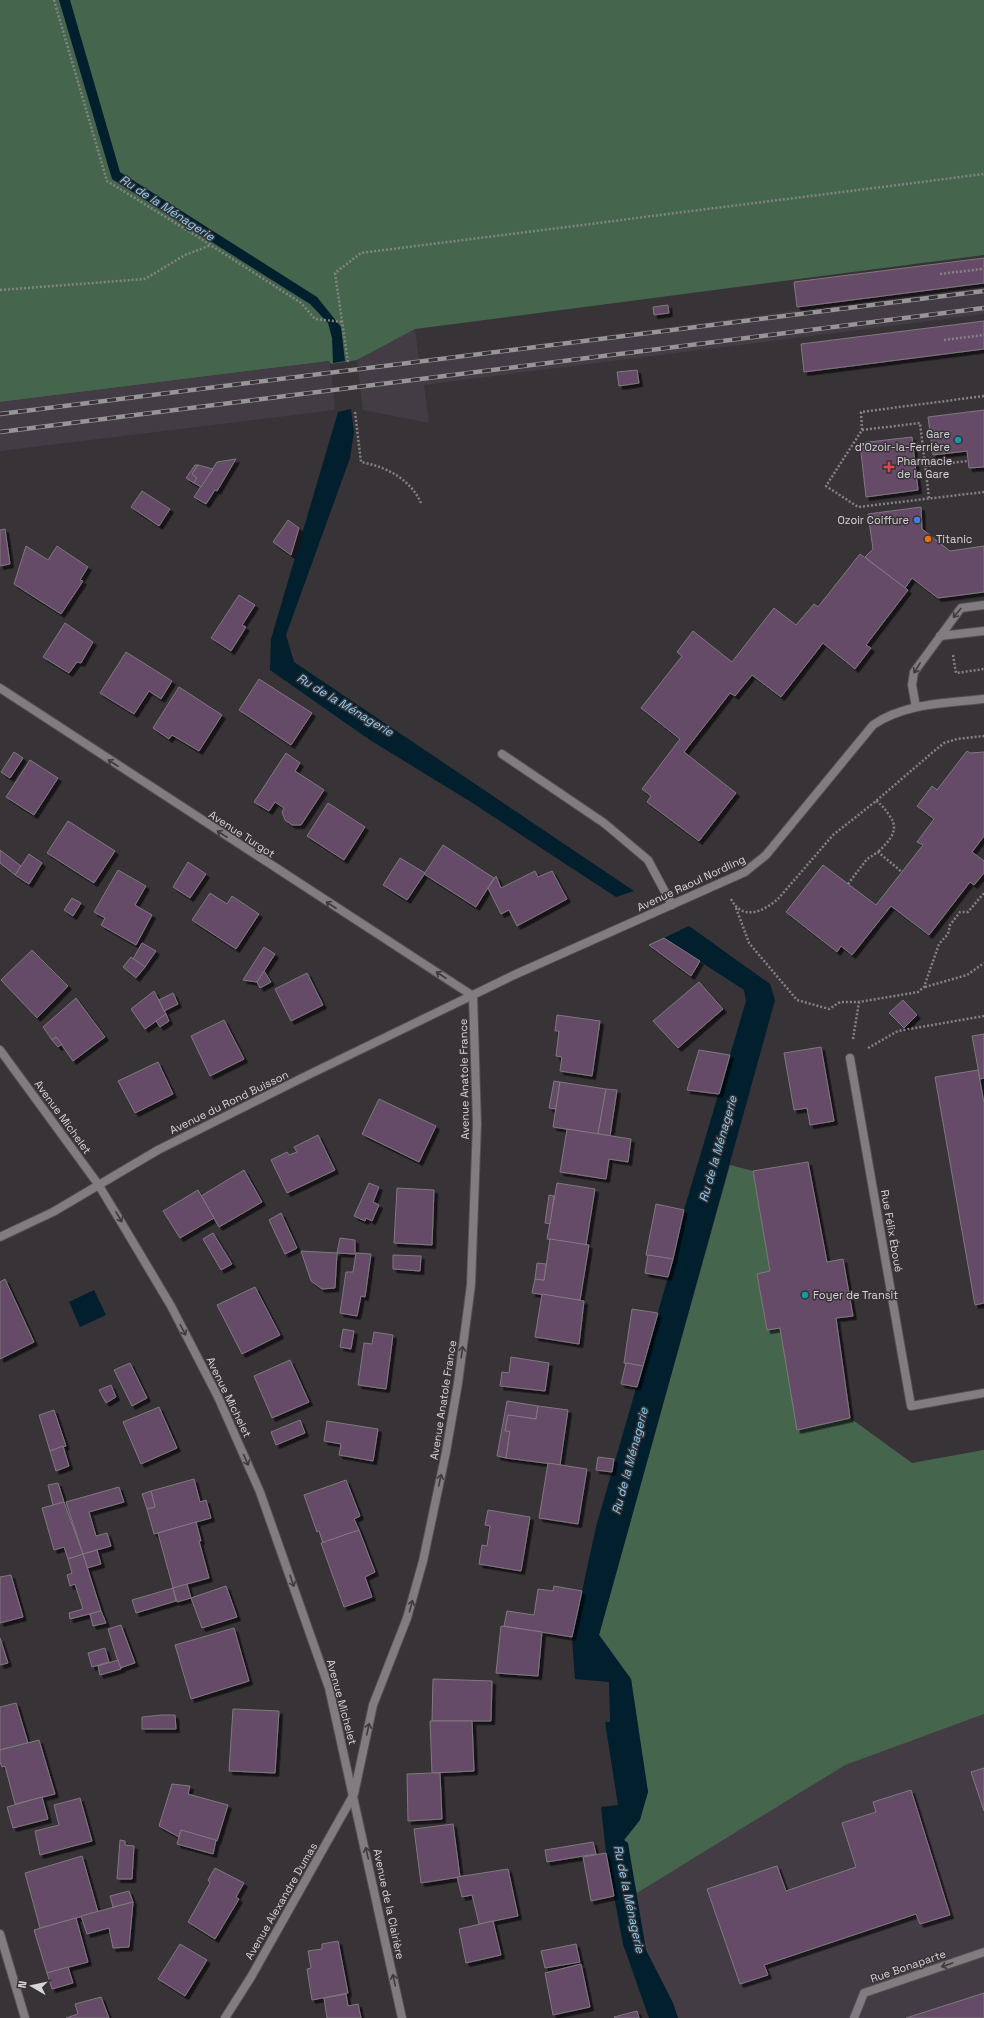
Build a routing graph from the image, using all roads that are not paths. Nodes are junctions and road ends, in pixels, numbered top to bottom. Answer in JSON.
{"nodes":[{"id":1,"x":984,"y":605,"type":"edge"},
{"id":2,"x":984,"y":631,"type":"edge"},
{"id":3,"x":940,"y":636,"type":"junction"},
{"id":4,"x":0,"y":688,"type":"edge"},
{"id":5,"x":984,"y":698,"type":"edge"},
{"id":6,"x":916,"y":707,"type":"junction"},
{"id":7,"x":502,"y":754,"type":"dead end"},
{"id":8,"x":672,"y":905,"type":"junction"},
{"id":9,"x":473,"y":996,"type":"junction"},
{"id":10,"x":0,"y":1050,"type":"edge"},
{"id":11,"x":850,"y":1058,"type":"road end"},
{"id":12,"x":98,"y":1184,"type":"junction"},
{"id":13,"x":0,"y":1238,"type":"edge"},
{"id":14,"x":984,"y":1393,"type":"edge"},
{"id":15,"x":354,"y":1794,"type":"junction"},
{"id":16,"x":0,"y":1934,"type":"edge"},
{"id":17,"x":984,"y":1952,"type":"edge"},
{"id":18,"x":25,"y":2018,"type":"edge"},
{"id":19,"x":225,"y":2018,"type":"edge"},
{"id":20,"x":402,"y":2018,"type":"edge"},
{"id":21,"x":854,"y":2018,"type":"edge"}],
"edges":[{"from":1,"to":3,"type":"street","one_way":true},
{"from":2,"to":3,"type":"street"},
{"from":3,"to":6,"type":"street","one_way":true},
{"from":9,"to":4,"type":"street","name":"Avenue Turgot","one_way":true},
{"from":5,"to":6,"type":"street","name":"Avenue Raoul Nordling"},
{"from":6,"to":8,"type":"street","name":"Avenue Raoul Nordling"},
{"from":7,"to":8,"type":"street"},
{"from":8,"to":9,"type":"street","name":"Avenue Raoul Nordling"},
{"from":9,"to":12,"type":"street","name":"Avenue du Rond Buisson"},
{"from":15,"to":9,"type":"street","name":"Avenue Anatole France","one_way":true},
{"from":10,"to":12,"type":"street","name":"Avenue Michelet"},
{"from":11,"to":14,"type":"street","name":"Rue Félix Éboué"},
{"from":12,"to":13,"type":"street","name":"Avenue du Rond Buisson"},
{"from":12,"to":15,"type":"street","name":"Avenue Michelet","one_way":true},
{"from":15,"to":19,"type":"street","name":"Avenue Alexandre Dumas"},
{"from":20,"to":15,"type":"street","name":"Avenue de la Clairière","one_way":true},
{"from":16,"to":18,"type":"street"},
{"from":17,"to":21,"type":"street","name":"Rue Bonaparte","one_way":true}]}
